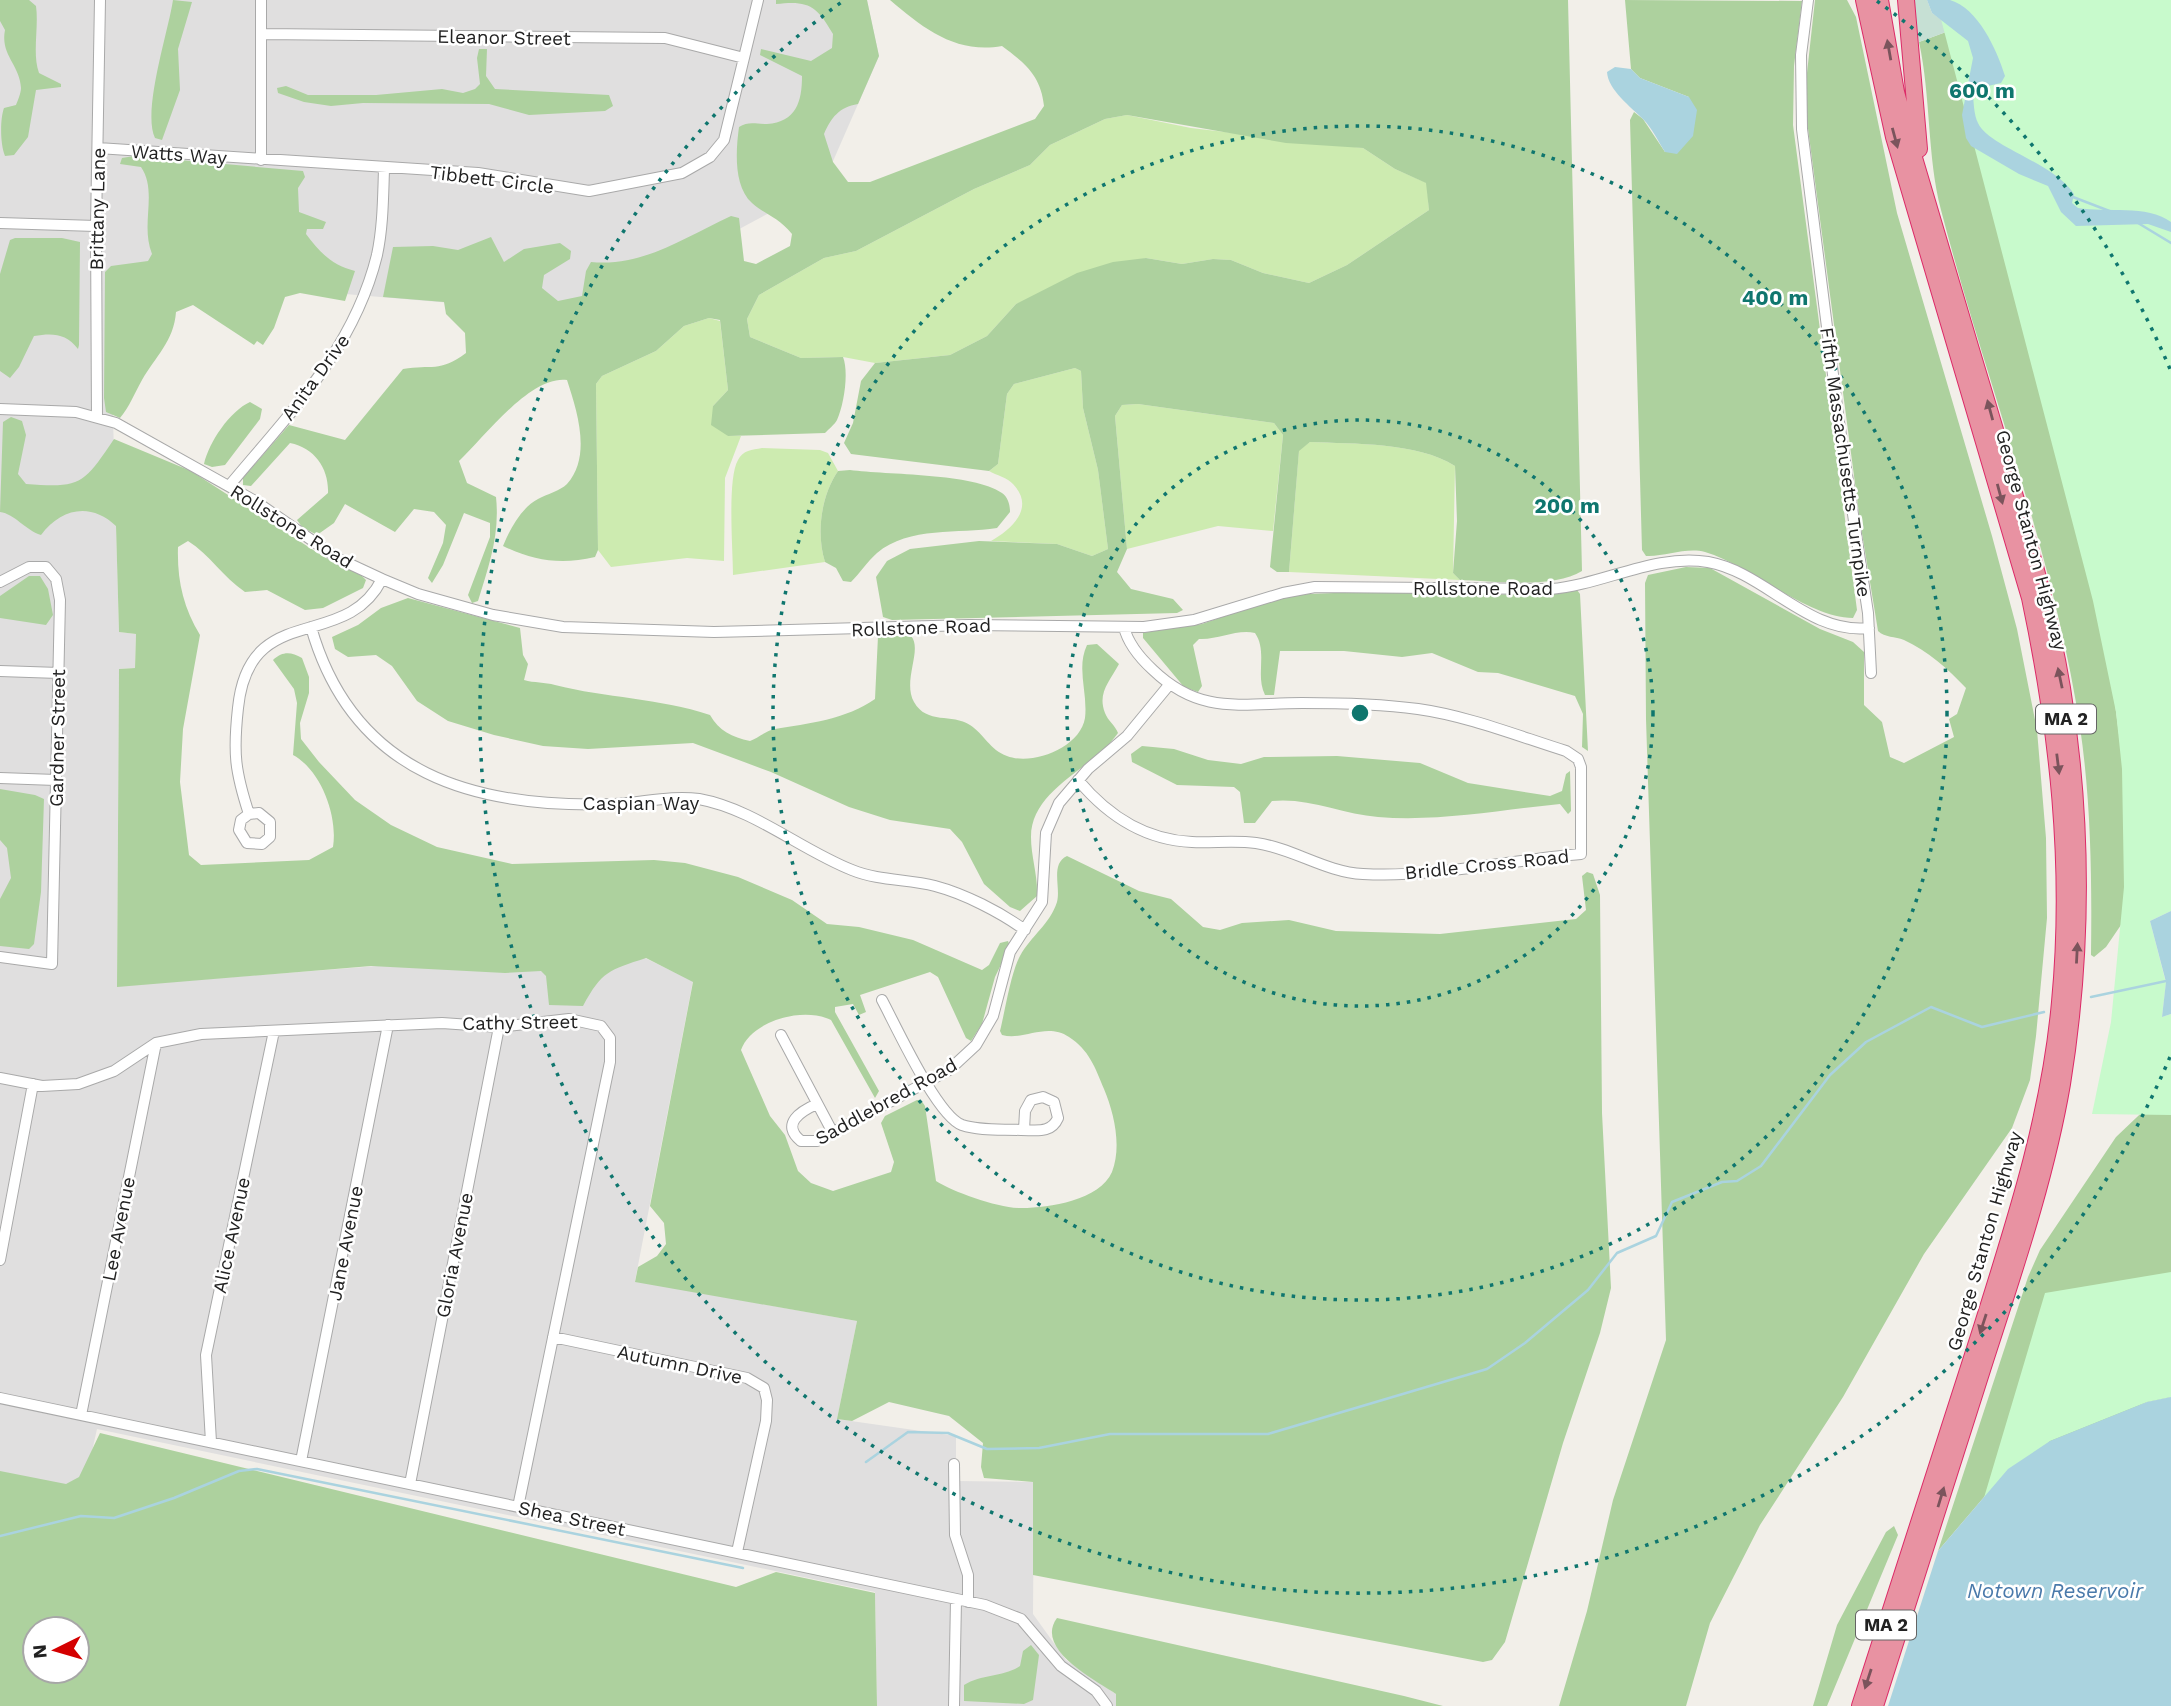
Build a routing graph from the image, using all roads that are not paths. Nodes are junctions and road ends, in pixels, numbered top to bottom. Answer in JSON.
{"nodes":[{"id":1,"x":100,"y":0,"type":"edge"},
{"id":2,"x":261,"y":0,"type":"edge"},
{"id":3,"x":758,"y":0,"type":"edge"},
{"id":4,"x":1808,"y":0,"type":"edge"},
{"id":5,"x":1864,"y":0,"type":"edge"},
{"id":6,"x":1880,"y":0,"type":"edge"},
{"id":7,"x":1906,"y":0,"type":"edge"},
{"id":8,"x":262,"y":34,"type":"junction"},
{"id":9,"x":744,"y":58,"type":"junction"},
{"id":10,"x":98,"y":148,"type":"junction"},
{"id":11,"x":261,"y":160,"type":"junction"},
{"id":12,"x":384,"y":170,"type":"junction"},
{"id":13,"x":1922,"y":186,"type":"junction"},
{"id":14,"x":0,"y":223,"type":"edge"},
{"id":15,"x":96,"y":226,"type":"junction"},
{"id":16,"x":0,"y":409,"type":"edge"},
{"id":17,"x":97,"y":418,"type":"junction"},
{"id":18,"x":229,"y":486,"type":"junction"},
{"id":19,"x":382,"y":579,"type":"junction"},
{"id":20,"x":0,"y":582,"type":"edge"},
{"id":21,"x":312,"y":627,"type":"junction"},
{"id":22,"x":1124,"y":627,"type":"junction"},
{"id":23,"x":1869,"y":628,"type":"junction"},
{"id":24,"x":0,"y":671,"type":"edge"},
{"id":25,"x":59,"y":673,"type":"junction"},
{"id":26,"x":1871,"y":673,"type":"dead end"},
{"id":27,"x":1168,"y":685,"type":"junction"},
{"id":28,"x":0,"y":778,"type":"edge"},
{"id":29,"x":57,"y":780,"type":"junction"},
{"id":30,"x":1078,"y":780,"type":"junction"},
{"id":31,"x":249,"y":814,"type":"dead end"},
{"id":32,"x":1025,"y":930,"type":"junction"},
{"id":33,"x":0,"y":957,"type":"edge"},
{"id":34,"x":882,"y":1000,"type":"dead end"},
{"id":35,"x":388,"y":1026,"type":"junction"},
{"id":36,"x":499,"y":1027,"type":"junction"},
{"id":37,"x":274,"y":1031,"type":"junction"},
{"id":38,"x":780,"y":1035,"type":"dead end"},
{"id":39,"x":156,"y":1043,"type":"junction"},
{"id":40,"x":0,"y":1078,"type":"edge"},
{"id":41,"x":927,"y":1083,"type":"junction"},
{"id":42,"x":33,"y":1084,"type":"junction"},
{"id":43,"x":817,"y":1104,"type":"junction"},
{"id":44,"x":1024,"y":1130,"type":"dead end"},
{"id":45,"x":834,"y":1132,"type":"junction"},
{"id":46,"x":1,"y":1245,"type":"edge"},
{"id":47,"x":0,"y":1260,"type":"edge"},
{"id":48,"x":553,"y":1337,"type":"junction"},
{"id":49,"x":0,"y":1398,"type":"edge"},
{"id":50,"x":81,"y":1415,"type":"junction"},
{"id":51,"x":211,"y":1442,"type":"junction"},
{"id":52,"x":302,"y":1461,"type":"junction"},
{"id":53,"x":954,"y":1464,"type":"dead end"},
{"id":54,"x":410,"y":1484,"type":"junction"},
{"id":55,"x":518,"y":1507,"type":"junction"},
{"id":56,"x":737,"y":1552,"type":"junction"},
{"id":57,"x":956,"y":1600,"type":"junction"},
{"id":58,"x":968,"y":1602,"type":"junction"},
{"id":59,"x":954,"y":1706,"type":"edge"},
{"id":60,"x":1107,"y":1706,"type":"edge"},
{"id":61,"x":1860,"y":1706,"type":"edge"},
{"id":62,"x":1875,"y":1706,"type":"edge"}],
"edges":[{"from":1,"to":10,"type":"street","name":"Brittany Lane"},
{"from":2,"to":8,"type":"street"},
{"from":3,"to":9,"type":"street","name":"Tibbett Circle"},
{"from":4,"to":23,"type":"street","name":"Fifth Massachusetts Turnpike"},
{"from":5,"to":61,"type":"highway","name":"George Stanton Highway","number":"MA 2","one_way":true},
{"from":13,"to":6,"type":"highway","name":"George Stanton Highway","number":"MA 2","one_way":true},
{"from":7,"to":13,"type":"highway"},
{"from":8,"to":9,"type":"street","name":"Eleanor Street"},
{"from":8,"to":11,"type":"street"},
{"from":9,"to":12,"type":"street","name":"Tibbett Circle"},
{"from":10,"to":11,"type":"street","name":"Watts Way"},
{"from":10,"to":15,"type":"street","name":"Brittany Lane"},
{"from":11,"to":12,"type":"street","name":"Tibbett Circle"},
{"from":12,"to":18,"type":"street","name":"Anita Drive"},
{"from":62,"to":13,"type":"highway","name":"George Stanton Highway","number":"MA 2","one_way":true},
{"from":14,"to":15,"type":"street"},
{"from":15,"to":17,"type":"street","name":"Brittany Lane"},
{"from":16,"to":17,"type":"street","name":"Rollstone Road"},
{"from":17,"to":18,"type":"street","name":"Rollstone Road"},
{"from":18,"to":19,"type":"street","name":"Rollstone Road"},
{"from":19,"to":21,"type":"street"},
{"from":19,"to":22,"type":"street","name":"Rollstone Road"},
{"from":20,"to":25,"type":"street","name":"Gardner Street"},
{"from":21,"to":31,"type":"street"},
{"from":21,"to":32,"type":"street","name":"Caspian Way"},
{"from":22,"to":23,"type":"street","name":"Rollstone Road"},
{"from":22,"to":27,"type":"street","name":"Bridle Cross Road"},
{"from":23,"to":26,"type":"street","name":"Fifth Massachusetts Turnpike"},
{"from":24,"to":25,"type":"street"},
{"from":25,"to":29,"type":"street","name":"Gardner Street"},
{"from":27,"to":30,"type":"street","name":"Saddlebred Road"},
{"from":27,"to":30,"type":"street","name":"Bridle Cross Road"},
{"from":28,"to":29,"type":"street"},
{"from":29,"to":33,"type":"street","name":"Gardner Street"},
{"from":30,"to":32,"type":"street","name":"Saddlebred Road"},
{"from":32,"to":41,"type":"street","name":"Saddlebred Road"},
{"from":34,"to":41,"type":"street"},
{"from":35,"to":36,"type":"street","name":"Cathy Street"},
{"from":35,"to":37,"type":"street","name":"Cathy Street"},
{"from":35,"to":52,"type":"street","name":"Jane Avenue"},
{"from":36,"to":48,"type":"street","name":"Cathy Street"},
{"from":36,"to":54,"type":"street","name":"Gloria Avenue"},
{"from":37,"to":39,"type":"street","name":"Cathy Street"},
{"from":37,"to":51,"type":"street","name":"Alice Avenue"},
{"from":38,"to":43,"type":"street"},
{"from":39,"to":42,"type":"street","name":"Cathy Street"},
{"from":39,"to":50,"type":"street","name":"Lee Avenue"},
{"from":40,"to":42,"type":"street","name":"Cathy Street"},
{"from":41,"to":44,"type":"street"},
{"from":41,"to":45,"type":"street","name":"Saddlebred Road"},
{"from":42,"to":46,"type":"street"},
{"from":43,"to":45,"type":"street"},
{"from":43,"to":45,"type":"street","name":"Saddlebred Road"},
{"from":46,"to":47,"type":"street"},
{"from":48,"to":55,"type":"street","name":"Cathy Street"},
{"from":48,"to":56,"type":"street","name":"Autumn Drive"},
{"from":49,"to":50,"type":"street","name":"Shea Street"},
{"from":50,"to":51,"type":"street","name":"Shea Street"},
{"from":51,"to":52,"type":"street","name":"Shea Street"},
{"from":52,"to":54,"type":"street","name":"Shea Street"},
{"from":53,"to":58,"type":"street"},
{"from":54,"to":55,"type":"street","name":"Shea Street"},
{"from":55,"to":56,"type":"street","name":"Shea Street"},
{"from":56,"to":57,"type":"street","name":"Shea Street"},
{"from":57,"to":58,"type":"street","name":"Shea Street"},
{"from":57,"to":59,"type":"street"},
{"from":58,"to":60,"type":"street","name":"Shea Street"}]}
